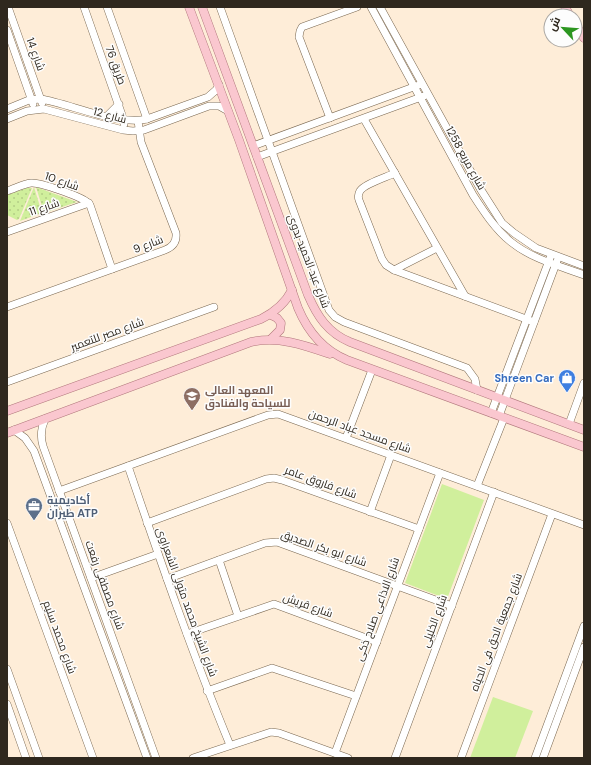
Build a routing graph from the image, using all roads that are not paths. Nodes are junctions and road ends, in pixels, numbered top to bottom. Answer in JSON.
{"nodes":[{"id":1,"x":8,"y":7,"type":"edge"},
{"id":2,"x":84,"y":7,"type":"edge"},
{"id":3,"x":107,"y":7,"type":"edge"},
{"id":4,"x":189,"y":7,"type":"edge"},
{"id":5,"x":202,"y":7,"type":"edge"},
{"id":6,"x":220,"y":7,"type":"edge"},
{"id":7,"x":357,"y":7,"type":"edge"},
{"id":8,"x":371,"y":7,"type":"edge"},
{"id":9,"x":380,"y":7,"type":"edge"},
{"id":10,"x":7,"y":30,"type":"edge"},
{"id":11,"x":219,"y":85,"type":"junction"},
{"id":12,"x":418,"y":85,"type":"junction"},
{"id":13,"x":424,"y":96,"type":"junction"},
{"id":14,"x":41,"y":99,"type":"junction"},
{"id":15,"x":32,"y":100,"type":"junction"},
{"id":16,"x":119,"y":104,"type":"junction"},
{"id":17,"x":7,"y":109,"type":"edge"},
{"id":18,"x":35,"y":109,"type":"junction"},
{"id":19,"x":44,"y":109,"type":"junction"},
{"id":20,"x":228,"y":111,"type":"junction"},
{"id":21,"x":106,"y":116,"type":"junction"},
{"id":22,"x":330,"y":118,"type":"junction"},
{"id":23,"x":7,"y":119,"type":"edge"},
{"id":24,"x":147,"y":119,"type":"junction"},
{"id":25,"x":364,"y":119,"type":"junction"},
{"id":26,"x":124,"y":120,"type":"junction"},
{"id":27,"x":138,"y":121,"type":"junction"},
{"id":28,"x":123,"y":130,"type":"junction"},
{"id":29,"x":138,"y":131,"type":"junction"},
{"id":30,"x":267,"y":140,"type":"junction"},
{"id":31,"x":253,"y":146,"type":"junction"},
{"id":32,"x":272,"y":152,"type":"junction"},
{"id":33,"x":257,"y":157,"type":"junction"},
{"id":34,"x":395,"y":173,"type":"junction"},
{"id":35,"x":481,"y":190,"type":"junction"},
{"id":36,"x":7,"y":191,"type":"edge"},
{"id":37,"x":473,"y":195,"type":"junction"},
{"id":38,"x":89,"y":203,"type":"junction"},
{"id":39,"x":7,"y":232,"type":"edge"},
{"id":40,"x":437,"y":248,"type":"junction"},
{"id":41,"x":555,"y":256,"type":"junction"},
{"id":42,"x":552,"y":264,"type":"junction"},
{"id":43,"x":584,"y":266,"type":"edge"},
{"id":44,"x":112,"y":269,"type":"junction"},
{"id":45,"x":394,"y":270,"type":"junction"},
{"id":46,"x":584,"y":275,"type":"edge"},
{"id":47,"x":292,"y":290,"type":"junction"},
{"id":48,"x":465,"y":296,"type":"junction"},
{"id":49,"x":7,"y":307,"type":"edge"},
{"id":50,"x":214,"y":307,"type":"dead end"},
{"id":51,"x":271,"y":315,"type":"junction"},
{"id":52,"x":531,"y":320,"type":"junction"},
{"id":53,"x":271,"y":339,"type":"junction"},
{"id":54,"x":338,"y":357,"type":"junction"},
{"id":55,"x":372,"y":370,"type":"junction"},
{"id":56,"x":7,"y":382,"type":"edge"},
{"id":57,"x":584,"y":383,"type":"edge"},
{"id":58,"x":477,"y":390,"type":"junction"},
{"id":59,"x":501,"y":399,"type":"junction"},
{"id":60,"x":7,"y":411,"type":"edge"},
{"id":61,"x":498,"y":416,"type":"junction"},
{"id":62,"x":45,"y":419,"type":"junction"},
{"id":63,"x":569,"y":424,"type":"junction"},
{"id":64,"x":584,"y":430,"type":"edge"},
{"id":65,"x":10,"y":432,"type":"edge"},
{"id":66,"x":346,"y":438,"type":"junction"},
{"id":67,"x":42,"y":441,"type":"junction"},
{"id":68,"x":32,"y":446,"type":"junction"},
{"id":69,"x":584,"y":447,"type":"edge"},
{"id":70,"x":391,"y":454,"type":"junction"},
{"id":71,"x":128,"y":466,"type":"junction"},
{"id":72,"x":440,"y":472,"type":"junction"},
{"id":73,"x":477,"y":486,"type":"junction"},
{"id":74,"x":59,"y":491,"type":"junction"},
{"id":75,"x":494,"y":492,"type":"junction"},
{"id":76,"x":370,"y":512,"type":"junction"},
{"id":77,"x":552,"y":514,"type":"junction"},
{"id":78,"x":7,"y":523,"type":"edge"},
{"id":79,"x":147,"y":523,"type":"junction"},
{"id":80,"x":584,"y":525,"type":"edge"},
{"id":81,"x":418,"y":530,"type":"junction"},
{"id":82,"x":158,"y":554,"type":"junction"},
{"id":83,"x":219,"y":560,"type":"junction"},
{"id":84,"x":91,"y":578,"type":"junction"},
{"id":85,"x":167,"y":579,"type":"junction"},
{"id":86,"x":398,"y":586,"type":"junction"},
{"id":87,"x":452,"y":606,"type":"junction"},
{"id":88,"x":238,"y":616,"type":"junction"},
{"id":89,"x":584,"y":626,"type":"edge"},
{"id":90,"x":187,"y":634,"type":"junction"},
{"id":91,"x":377,"y":642,"type":"junction"},
{"id":92,"x":581,"y":652,"type":"edge"},
{"id":93,"x":7,"y":669,"type":"edge"},
{"id":94,"x":207,"y":690,"type":"junction"},
{"id":95,"x":356,"y":696,"type":"junction"},
{"id":96,"x":7,"y":704,"type":"edge"},
{"id":97,"x":230,"y":745,"type":"junction"},
{"id":98,"x":335,"y":753,"type":"junction"},
{"id":99,"x":26,"y":758,"type":"edge"},
{"id":100,"x":39,"y":758,"type":"edge"},
{"id":101,"x":93,"y":758,"type":"edge"},
{"id":102,"x":147,"y":758,"type":"edge"},
{"id":103,"x":156,"y":758,"type":"edge"},
{"id":104,"x":193,"y":758,"type":"edge"},
{"id":105,"x":348,"y":758,"type":"edge"},
{"id":106,"x":395,"y":758,"type":"edge"},
{"id":107,"x":461,"y":758,"type":"edge"},
{"id":108,"x":535,"y":758,"type":"edge"},
{"id":109,"x":543,"y":758,"type":"edge"}],
"edges":[{"from":1,"to":14,"type":"street","name":"شارع 14"},
{"from":2,"to":16,"type":"street","name":"طريق 76"},
{"from":3,"to":24,"type":"street"},
{"from":4,"to":11,"type":"main road"},
{"from":5,"to":31,"type":"main road","name":"شارع عبد الحميد بدوى"},
{"from":6,"to":30,"type":"street"},
{"from":7,"to":22,"type":"street"},
{"from":8,"to":12,"type":"street","name":"شارع مربع 1258"},
{"from":9,"to":12,"type":"street","name":"شارع مربع 1258"},
{"from":10,"to":15,"type":"street","name":"شارع 14"},
{"from":11,"to":20,"type":"main road"},
{"from":11,"to":24,"type":"street","name":"شارع 12"},
{"from":12,"to":13,"type":"street","name":"شارع مربع 1258"},
{"from":12,"to":22,"type":"street"},
{"from":13,"to":25,"type":"street"},
{"from":13,"to":35,"type":"street","name":"شارع مربع 1258"},
{"from":13,"to":37,"type":"street","name":"شارع مربع 1258"},
{"from":14,"to":15,"type":"street","name":"شارع 12"},
{"from":14,"to":19,"type":"street","name":"شارع 14"},
{"from":14,"to":21,"type":"street","name":"شارع 12"},
{"from":15,"to":17,"type":"street","name":"شارع 12"},
{"from":15,"to":18,"type":"street","name":"شارع 14"},
{"from":16,"to":21,"type":"street"},
{"from":16,"to":26,"type":"street","name":"طريق 76"},
{"from":18,"to":19,"type":"street","name":"شارع 12"},
{"from":18,"to":23,"type":"street","name":"شارع 12"},
{"from":19,"to":28,"type":"street","name":"شارع 12"},
{"from":20,"to":29,"type":"street","name":"شارع 12"},
{"from":20,"to":47,"type":"main road"},
{"from":21,"to":26,"type":"street","name":"شارع 12"},
{"from":22,"to":30,"type":"street"},
{"from":24,"to":27,"type":"street","name":"شارع 12"},
{"from":25,"to":32,"type":"street"},
{"from":25,"to":34,"type":"street"},
{"from":26,"to":27,"type":"street","name":"شارع 12"},
{"from":26,"to":28,"type":"street","name":"طريق 76"},
{"from":27,"to":29,"type":"street","name":"شارع 9"},
{"from":28,"to":29,"type":"street","name":"شارع 12"},
{"from":29,"to":44,"type":"street","name":"شارع 9"},
{"from":30,"to":31,"type":"street"},
{"from":30,"to":32,"type":"street"},
{"from":31,"to":33,"type":"main road","name":"شارع عبد الحميد بدوى"},
{"from":32,"to":33,"type":"street"},
{"from":32,"to":58,"type":"street"},
{"from":33,"to":58,"type":"main road","name":"شارع عبد الحميد بدوى"},
{"from":34,"to":40,"type":"street"},
{"from":34,"to":45,"type":"street"},
{"from":35,"to":37,"type":"street"},
{"from":35,"to":41,"type":"street","name":"شارع مربع 1258"},
{"from":36,"to":38,"type":"street","name":"شارع 10"},
{"from":37,"to":42,"type":"street","name":"شارع مربع 1258"},
{"from":38,"to":39,"type":"street","name":"شارع 11"},
{"from":38,"to":44,"type":"street","name":"شارع 10"},
{"from":40,"to":45,"type":"street"},
{"from":40,"to":48,"type":"street"},
{"from":41,"to":42,"type":"street"},
{"from":41,"to":43,"type":"street","name":"شارع مربع 1258"},
{"from":42,"to":46,"type":"street","name":"شارع مربع 1258"},
{"from":42,"to":52,"type":"street"},
{"from":44,"to":49,"type":"street","name":"شارع 9"},
{"from":45,"to":48,"type":"street"},
{"from":47,"to":51,"type":"main road"},
{"from":47,"to":54,"type":"main road"},
{"from":48,"to":52,"type":"street"},
{"from":50,"to":56,"type":"street","name":"شارع مصر للتعمير"},
{"from":51,"to":53,"type":"main road"},
{"from":51,"to":60,"type":"main road"},
{"from":52,"to":59,"type":"street"},
{"from":53,"to":54,"type":"main road"},
{"from":53,"to":62,"type":"main road"},
{"from":54,"to":55,"type":"main road"},
{"from":55,"to":61,"type":"main road"},
{"from":55,"to":66,"type":"street"},
{"from":57,"to":63,"type":"street"},
{"from":58,"to":59,"type":"main road","name":"شارع عبد الحميد بدوى"},
{"from":59,"to":61,"type":"street"},
{"from":59,"to":63,"type":"main road","name":"شارع عبد الحميد بدوى"},
{"from":61,"to":69,"type":"main road"},
{"from":61,"to":73,"type":"street"},
{"from":62,"to":65,"type":"main road"},
{"from":62,"to":67,"type":"street","name":"شارع مصطفى رفعت"},
{"from":63,"to":64,"type":"main road","name":"شارع عبد الحميد بدوى"},
{"from":65,"to":68,"type":"street","name":"شارع مصطفى رفعت"},
{"from":66,"to":70,"type":"street","name":"شارع مسجد عباد الرحمن"},
{"from":66,"to":71,"type":"street","name":"شارع مسجد عباد الرحمن"},
{"from":67,"to":68,"type":"street"},
{"from":67,"to":74,"type":"street","name":"شارع مصطفى رفعت"},
{"from":68,"to":102,"type":"street","name":"شارع مصطفى رفعت"},
{"from":70,"to":72,"type":"street","name":"شارع مسجد عباد الرحمن"},
{"from":70,"to":76,"type":"street"},
{"from":71,"to":74,"type":"street","name":"شارع مسجد عباد الرحمن"},
{"from":71,"to":79,"type":"street","name":"شارع الشيخ محمد متولى الشعراوى"},
{"from":72,"to":73,"type":"street","name":"شارع مسجد عباد الرحمن"},
{"from":72,"to":81,"type":"street","name":"شارع الاذاعى صلاح ذكى"},
{"from":73,"to":75,"type":"street","name":"شارع مسجد عباد الرحمن"},
{"from":74,"to":84,"type":"street","name":"شارع مصطفى رفعت"},
{"from":75,"to":77,"type":"street","name":"شارع مسجد عباد الرحمن"},
{"from":75,"to":87,"type":"street","name":"شارع الخليلى"},
{"from":76,"to":79,"type":"street","name":"شارع فاروق عامر"},
{"from":76,"to":81,"type":"street","name":"شارع فاروق عامر"},
{"from":77,"to":80,"type":"street","name":"شارع مسجد عباد الرحمن"},
{"from":77,"to":107,"type":"street","name":"شارع جمعية الحق فى الحياه"},
{"from":78,"to":101,"type":"street","name":"شارع محمد سليم"},
{"from":79,"to":82,"type":"street","name":"شارع الشيخ محمد متولى الشعراوى"},
{"from":81,"to":86,"type":"street","name":"شارع الاذاعى صلاح ذكى"},
{"from":82,"to":84,"type":"street"},
{"from":82,"to":85,"type":"street","name":"شارع الشيخ محمد متولى الشعراوى"},
{"from":83,"to":85,"type":"street","name":"شارع ابو بكر الصديق"},
{"from":83,"to":86,"type":"street","name":"شارع ابو بكر الصديق"},
{"from":83,"to":88,"type":"street"},
{"from":84,"to":103,"type":"street","name":"شارع مصطفى رفعت"},
{"from":85,"to":90,"type":"street","name":"شارع الشيخ محمد متولى الشعراوى"},
{"from":86,"to":87,"type":"street","name":"شارع ابو بكر الصديق"},
{"from":86,"to":91,"type":"street","name":"شارع الاذاعى صلاح ذكى"},
{"from":87,"to":106,"type":"street","name":"شارع الخليلى"},
{"from":88,"to":90,"type":"street","name":"شارع قريش"},
{"from":88,"to":91,"type":"street","name":"شارع قريش"},
{"from":89,"to":92,"type":"street"},
{"from":90,"to":94,"type":"street","name":"شارع الشيخ محمد متولى الشعراوى"},
{"from":91,"to":95,"type":"street","name":"شارع الاذاعى صلاح ذكى"},
{"from":92,"to":108,"type":"street"},
{"from":92,"to":109,"type":"street"},
{"from":93,"to":100,"type":"street"},
{"from":94,"to":95,"type":"street"},
{"from":94,"to":97,"type":"street","name":"شارع الشيخ محمد متولى الشعراوى"},
{"from":95,"to":98,"type":"street","name":"شارع الاذاعى صلاح ذكى"},
{"from":96,"to":99,"type":"street"},
{"from":97,"to":98,"type":"street"},
{"from":97,"to":104,"type":"street"},
{"from":98,"to":105,"type":"street"}]}
